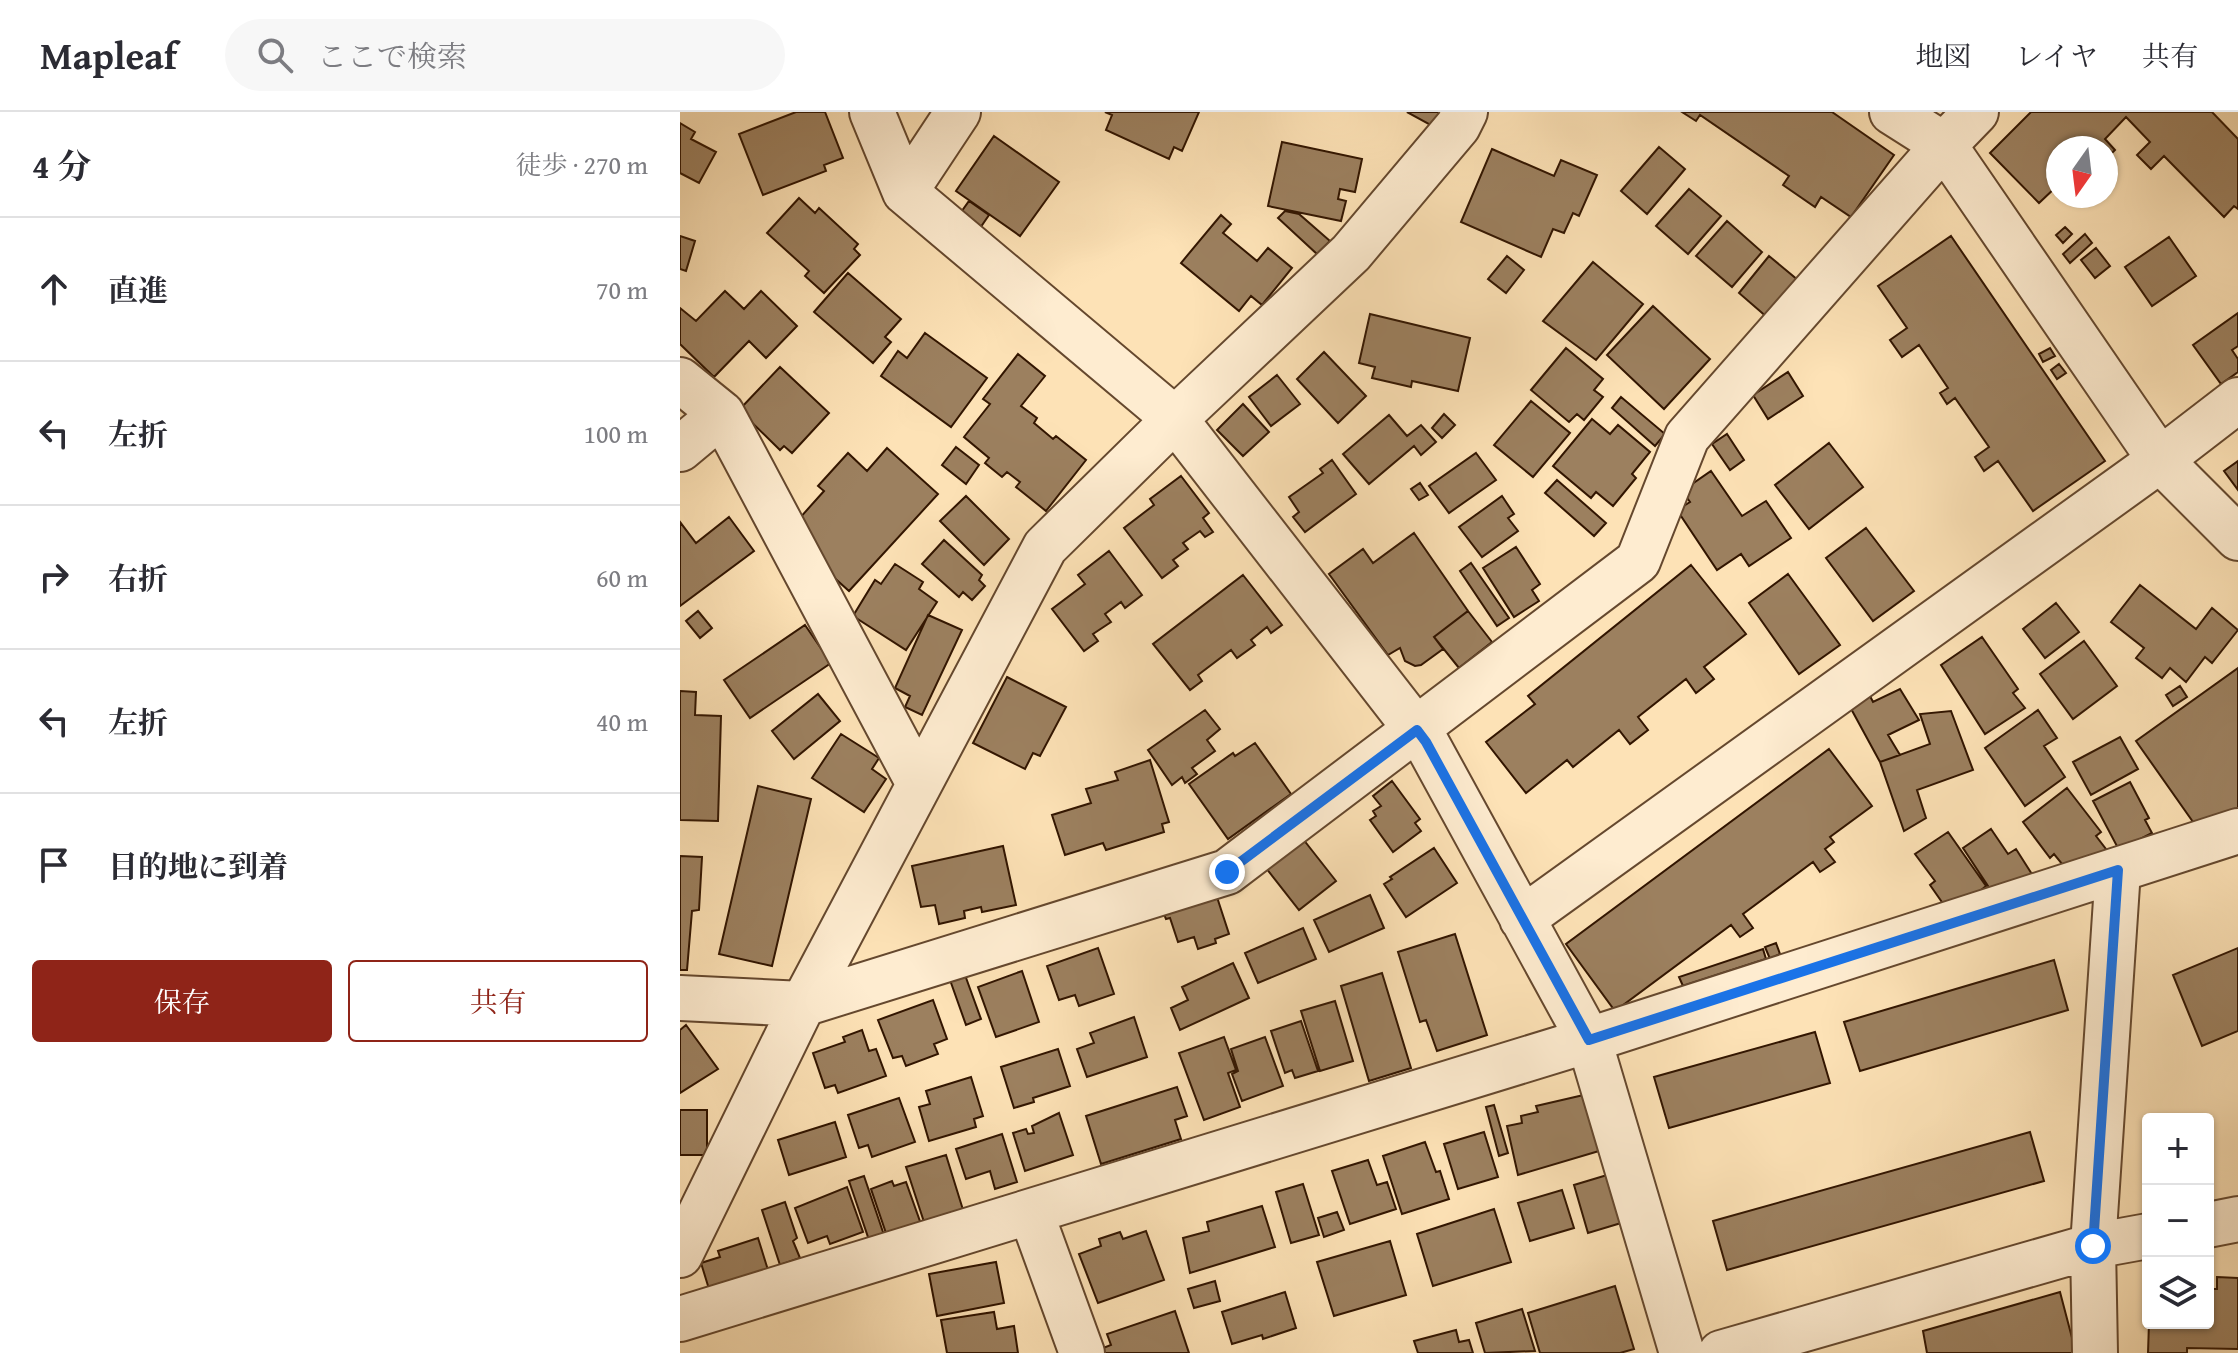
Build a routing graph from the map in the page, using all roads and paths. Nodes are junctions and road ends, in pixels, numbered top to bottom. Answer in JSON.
{"nodes":[{"id":1,"x":872,"y":112,"type":"edge"},
{"id":2,"x":958,"y":112,"type":"edge"},
{"id":3,"x":1465,"y":112,"type":"edge"},
{"id":4,"x":1892,"y":112,"type":"edge"},
{"id":5,"x":1976,"y":112,"type":"edge"},
{"id":6,"x":1944,"y":145,"type":"junction"},
{"id":7,"x":905,"y":192,"type":"junction"},
{"id":8,"x":680,"y":380,"type":"edge"},
{"id":9,"x":2238,"y":400,"type":"edge"},
{"id":10,"x":722,"y":414,"type":"junction"},
{"id":11,"x":1175,"y":419,"type":"junction"},
{"id":12,"x":680,"y":449,"type":"edge"},
{"id":13,"x":2160,"y":460,"type":"junction"},
{"id":14,"x":2238,"y":538,"type":"edge"},
{"id":15,"x":1417,"y":730,"type":"junction"},
{"id":16,"x":919,"y":784,"type":"junction"},
{"id":17,"x":2238,"y":831,"type":"edge"},
{"id":18,"x":2118,"y":870,"type":"junction"},
{"id":19,"x":1522,"y":919,"type":"junction"},
{"id":20,"x":680,"y":998,"type":"edge"},
{"id":21,"x":803,"y":1004,"type":"junction"},
{"id":22,"x":1589,"y":1040,"type":"junction"},
{"id":23,"x":1031,"y":1213,"type":"junction"},
{"id":24,"x":2238,"y":1219,"type":"edge"},
{"id":25,"x":2214,"y":1224,"type":"edge"},
{"id":26,"x":2142,"y":1237,"type":"edge"},
{"id":27,"x":2093,"y":1246,"type":"junction"},
{"id":28,"x":680,"y":1255,"type":"edge"},
{"id":29,"x":680,"y":1319,"type":"edge"},
{"id":30,"x":1082,"y":1353,"type":"edge"},
{"id":31,"x":1682,"y":1353,"type":"edge"},
{"id":32,"x":1721,"y":1353,"type":"edge"},
{"id":33,"x":2095,"y":1353,"type":"edge"}],
"edges":[{"from":1,"to":7,"type":"street"},
{"from":2,"to":7,"type":"street"},
{"from":3,"to":11,"type":"street"},
{"from":4,"to":6,"type":"street"},
{"from":5,"to":6,"type":"street"},
{"from":6,"to":13,"type":"street"},
{"from":6,"to":15,"type":"street"},
{"from":7,"to":11,"type":"street"},
{"from":8,"to":10,"type":"street"},
{"from":9,"to":13,"type":"street"},
{"from":10,"to":12,"type":"street"},
{"from":10,"to":16,"type":"street"},
{"from":11,"to":15,"type":"street"},
{"from":11,"to":16,"type":"street"},
{"from":13,"to":14,"type":"street"},
{"from":13,"to":19,"type":"street"},
{"from":15,"to":19,"type":"street"},
{"from":15,"to":21,"type":"street"},
{"from":16,"to":21,"type":"street"},
{"from":17,"to":18,"type":"street"},
{"from":18,"to":22,"type":"street"},
{"from":18,"to":27,"type":"street"},
{"from":19,"to":22,"type":"street"},
{"from":20,"to":21,"type":"street"},
{"from":21,"to":28,"type":"street"},
{"from":22,"to":23,"type":"street"},
{"from":22,"to":31,"type":"street"},
{"from":23,"to":29,"type":"street"},
{"from":23,"to":30,"type":"street"},
{"from":24,"to":25,"type":"street"},
{"from":26,"to":27,"type":"street"},
{"from":27,"to":32,"type":"street"},
{"from":27,"to":33,"type":"street"}]}
